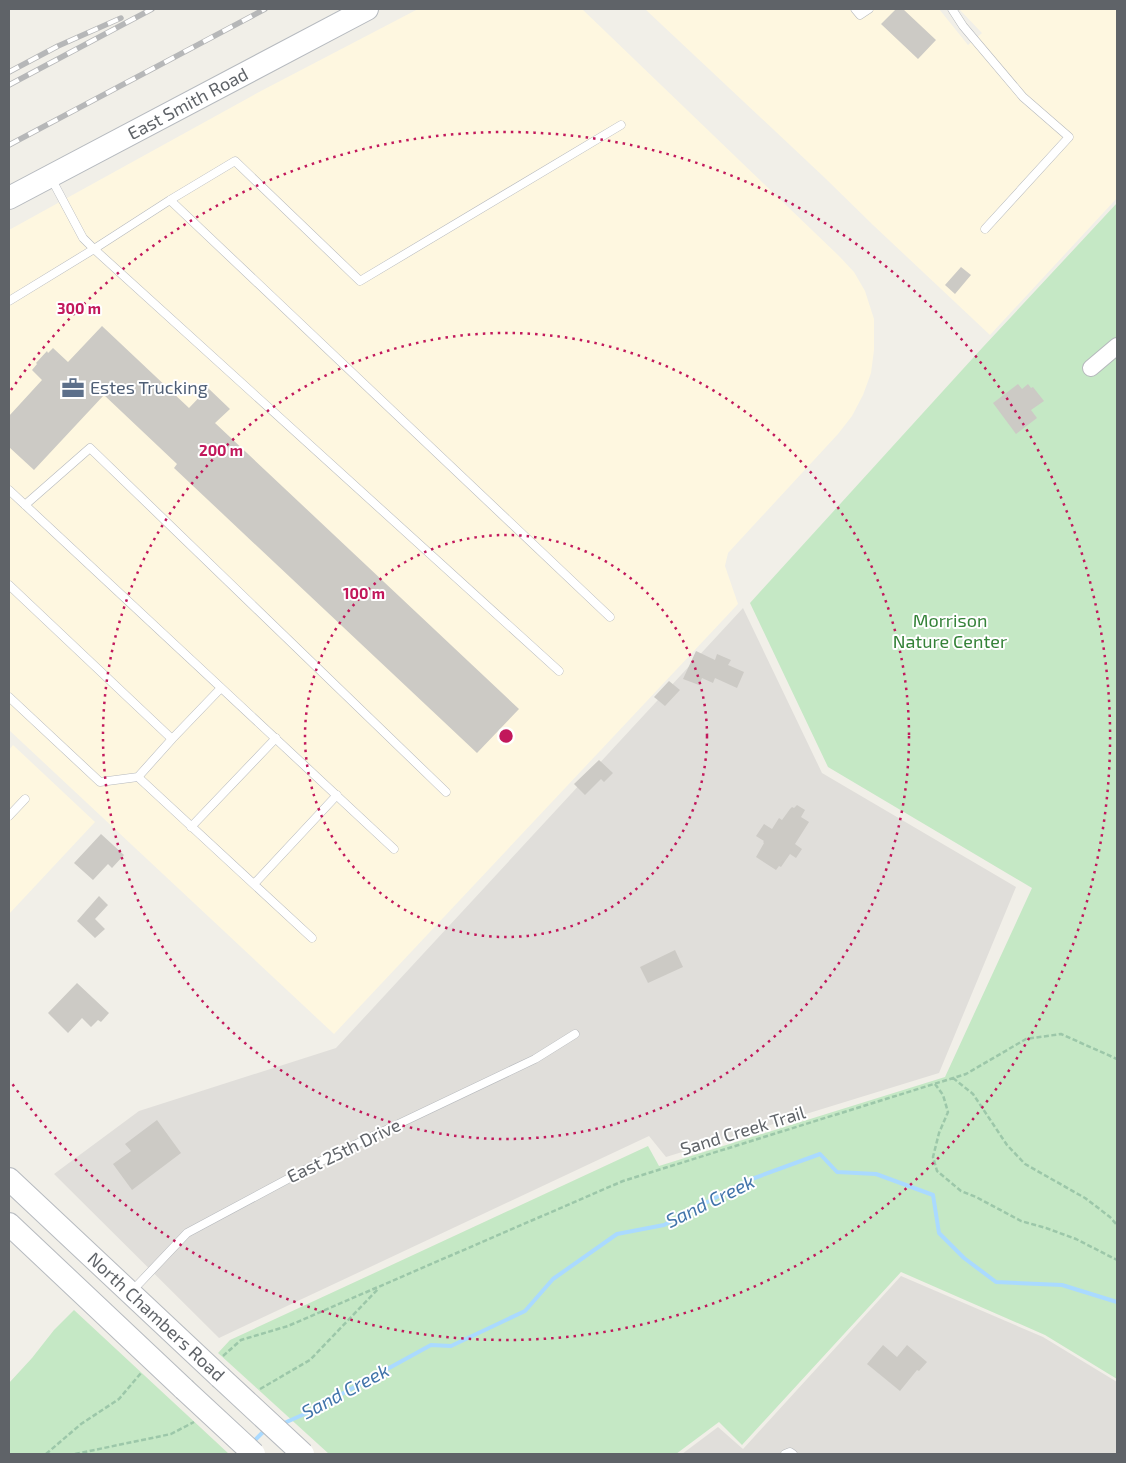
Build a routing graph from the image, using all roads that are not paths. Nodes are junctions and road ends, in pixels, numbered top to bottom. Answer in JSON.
{"nodes":[{"id":1,"x":368,"y":9,"type":"edge"},
{"id":2,"x":855,"y":9,"type":"edge"},
{"id":3,"x":869,"y":9,"type":"edge"},
{"id":4,"x":952,"y":9,"type":"edge"},
{"id":5,"x":621,"y":125,"type":"dead end"},
{"id":6,"x":50,"y":176,"type":"junction"},
{"id":7,"x":9,"y":198,"type":"edge"},
{"id":8,"x":170,"y":200,"type":"junction"},
{"id":9,"x":985,"y":229,"type":"dead end"},
{"id":10,"x":94,"y":249,"type":"junction"},
{"id":11,"x":9,"y":301,"type":"edge"},
{"id":12,"x":1117,"y":346,"type":"edge"},
{"id":13,"x":1091,"y":368,"type":"dead end"},
{"id":14,"x":9,"y":490,"type":"edge"},
{"id":15,"x":26,"y":505,"type":"junction"},
{"id":16,"x":9,"y":585,"type":"edge"},
{"id":17,"x":610,"y":617,"type":"dead end"},
{"id":18,"x":560,"y":671,"type":"dead end"},
{"id":19,"x":221,"y":688,"type":"junction"},
{"id":20,"x":9,"y":697,"type":"edge"},
{"id":21,"x":276,"y":738,"type":"junction"},
{"id":22,"x":172,"y":739,"type":"junction"},
{"id":23,"x":138,"y":777,"type":"junction"},
{"id":24,"x":446,"y":792,"type":"dead end"},
{"id":25,"x":336,"y":795,"type":"junction"},
{"id":26,"x":25,"y":799,"type":"dead end"},
{"id":27,"x":9,"y":816,"type":"edge"},
{"id":28,"x":191,"y":827,"type":"junction"},
{"id":29,"x":394,"y":849,"type":"dead end"},
{"id":30,"x":254,"y":884,"type":"junction"},
{"id":31,"x":312,"y":938,"type":"dead end"},
{"id":32,"x":575,"y":1034,"type":"dead end"},
{"id":33,"x":9,"y":1179,"type":"edge"},
{"id":34,"x":9,"y":1224,"type":"edge"},
{"id":35,"x":130,"y":1293,"type":"junction"},
{"id":36,"x":108,"y":1317,"type":"junction"},
{"id":37,"x":254,"y":1454,"type":"edge"},
{"id":38,"x":303,"y":1454,"type":"edge"},
{"id":39,"x":785,"y":1454,"type":"edge"},
{"id":40,"x":793,"y":1454,"type":"edge"}],
"edges":[{"from":1,"to":6,"type":"main road","name":"East Smith Road"},
{"from":2,"to":3,"type":"lane"},
{"from":4,"to":9,"type":"lane"},
{"from":5,"to":8,"type":"lane"},
{"from":6,"to":7,"type":"main road","name":"East Smith Road"},
{"from":6,"to":10,"type":"lane"},
{"from":8,"to":10,"type":"lane"},
{"from":8,"to":17,"type":"lane"},
{"from":10,"to":11,"type":"lane"},
{"from":10,"to":18,"type":"lane"},
{"from":12,"to":13,"type":"street"},
{"from":14,"to":15,"type":"lane"},
{"from":15,"to":19,"type":"lane"},
{"from":15,"to":24,"type":"lane"},
{"from":16,"to":22,"type":"lane"},
{"from":19,"to":21,"type":"lane"},
{"from":19,"to":22,"type":"lane"},
{"from":20,"to":23,"type":"lane"},
{"from":21,"to":25,"type":"lane"},
{"from":21,"to":28,"type":"lane"},
{"from":22,"to":23,"type":"lane"},
{"from":23,"to":28,"type":"lane"},
{"from":25,"to":29,"type":"lane"},
{"from":25,"to":30,"type":"lane"},
{"from":26,"to":27,"type":"lane"},
{"from":28,"to":30,"type":"lane"},
{"from":30,"to":31,"type":"lane"},
{"from":32,"to":35,"type":"lane","name":"East 25th Drive"},
{"from":33,"to":35,"type":"main road","name":"North Chambers Road"},
{"from":34,"to":36,"type":"main road","name":"North Chambers Road"},
{"from":35,"to":36,"type":"main road"},
{"from":35,"to":38,"type":"main road","name":"North Chambers Road","bridge":true},
{"from":36,"to":37,"type":"main road","name":"North Chambers Road","bridge":true},
{"from":39,"to":40,"type":"lane"}]}
